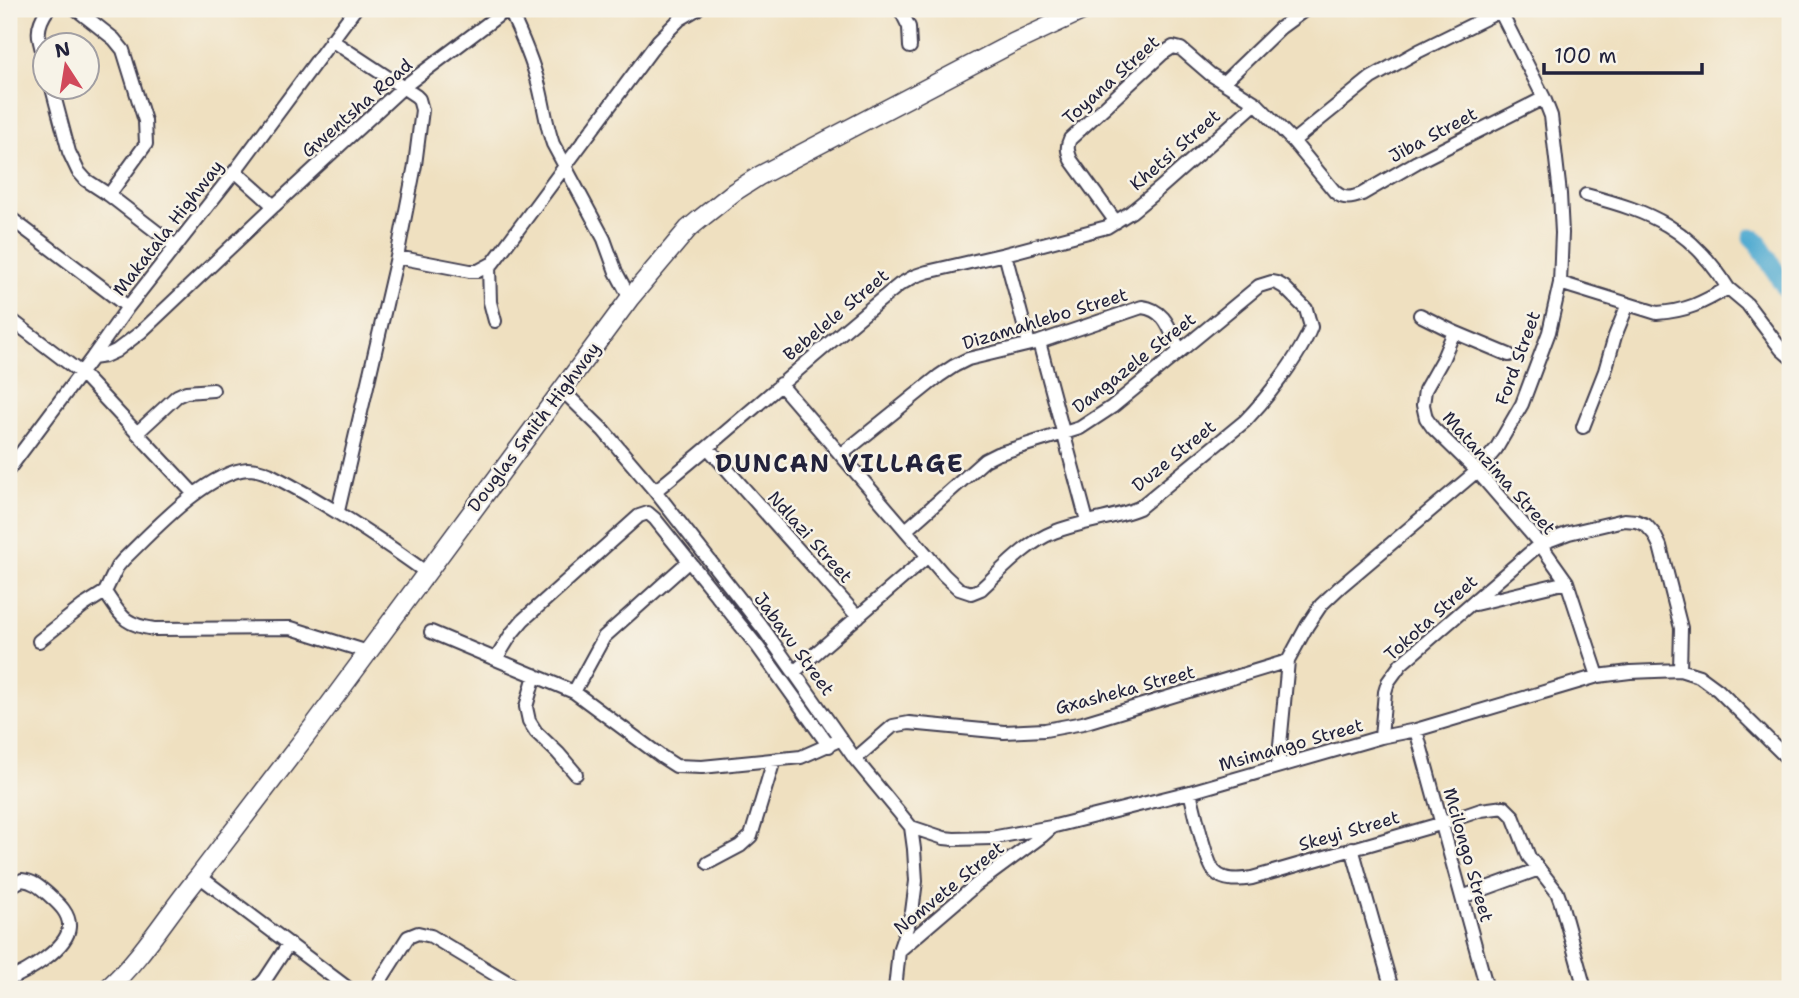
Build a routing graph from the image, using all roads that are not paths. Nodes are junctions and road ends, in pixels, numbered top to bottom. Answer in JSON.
{"nodes":[{"id":1,"x":48,"y":9,"type":"edge"},
{"id":2,"x":76,"y":9,"type":"edge"},
{"id":3,"x":355,"y":9,"type":"edge"},
{"id":4,"x":508,"y":9,"type":"edge"},
{"id":5,"x":697,"y":9,"type":"edge"},
{"id":6,"x":900,"y":9,"type":"edge"},
{"id":7,"x":1086,"y":9,"type":"edge"},
{"id":8,"x":1307,"y":9,"type":"edge"},
{"id":9,"x":1499,"y":10,"type":"edge"},
{"id":10,"x":38,"y":32,"type":"edge"},
{"id":11,"x":331,"y":40,"type":"junction"},
{"id":12,"x":910,"y":47,"type":"dead end"},
{"id":13,"x":1224,"y":82,"type":"junction"},
{"id":14,"x":402,"y":88,"type":"junction"},
{"id":15,"x":1544,"y":98,"type":"junction"},
{"id":16,"x":56,"y":102,"type":"edge"},
{"id":17,"x":1256,"y":103,"type":"junction"},
{"id":18,"x":1293,"y":141,"type":"junction"},
{"id":19,"x":564,"y":167,"type":"junction"},
{"id":20,"x":235,"y":171,"type":"junction"},
{"id":21,"x":109,"y":195,"type":"junction"},
{"id":22,"x":1586,"y":195,"type":"dead end"},
{"id":23,"x":1339,"y":196,"type":"joint"},
{"id":24,"x":274,"y":206,"type":"junction"},
{"id":25,"x":9,"y":217,"type":"edge"},
{"id":26,"x":1116,"y":222,"type":"junction"},
{"id":27,"x":175,"y":246,"type":"junction"},
{"id":28,"x":1005,"y":254,"type":"junction"},
{"id":29,"x":397,"y":257,"type":"junction"},
{"id":30,"x":489,"y":266,"type":"junction"},
{"id":31,"x":1560,"y":283,"type":"junction"},
{"id":32,"x":1728,"y":288,"type":"junction"},
{"id":33,"x":630,"y":298,"type":"junction"},
{"id":34,"x":1628,"y":304,"type":"junction"},
{"id":35,"x":128,"y":307,"type":"junction"},
{"id":36,"x":1306,"y":309,"type":"joint"},
{"id":37,"x":1420,"y":315,"type":"dead end"},
{"id":38,"x":495,"y":321,"type":"dead end"},
{"id":39,"x":10,"y":323,"type":"edge"},
{"id":40,"x":1454,"y":332,"type":"junction"},
{"id":41,"x":1034,"y":343,"type":"junction"},
{"id":42,"x":1180,"y":351,"type":"junction"},
{"id":43,"x":1509,"y":355,"type":"dead end"},
{"id":44,"x":1790,"y":357,"type":"edge"},
{"id":45,"x":92,"y":358,"type":"junction"},
{"id":46,"x":81,"y":373,"type":"junction"},
{"id":47,"x":780,"y":384,"type":"junction"},
{"id":48,"x":213,"y":390,"type":"dead end"},
{"id":49,"x":562,"y":390,"type":"junction"},
{"id":50,"x":1583,"y":427,"type":"dead end"},
{"id":51,"x":137,"y":433,"type":"junction"},
{"id":52,"x":1064,"y":433,"type":"junction"},
{"id":53,"x":708,"y":449,"type":"junction"},
{"id":54,"x":842,"y":454,"type":"junction"},
{"id":55,"x":9,"y":468,"type":"edge"},
{"id":56,"x":1477,"y":471,"type":"junction"},
{"id":57,"x":655,"y":491,"type":"junction"},
{"id":58,"x":194,"y":494,"type":"junction"},
{"id":59,"x":338,"y":511,"type":"junction"},
{"id":60,"x":1087,"y":521,"type":"junction"},
{"id":61,"x":906,"y":530,"type":"junction"},
{"id":62,"x":1540,"y":544,"type":"junction"},
{"id":63,"x":928,"y":556,"type":"junction"},
{"id":64,"x":689,"y":561,"type":"junction"},
{"id":65,"x":427,"y":573,"type":"junction"},
{"id":66,"x":1567,"y":582,"type":"junction"},
{"id":67,"x":105,"y":592,"type":"junction"},
{"id":68,"x":1471,"y":605,"type":"junction"},
{"id":69,"x":858,"y":617,"type":"junction"},
{"id":70,"x":431,"y":632,"type":"dead end"},
{"id":71,"x":40,"y":641,"type":"dead end"},
{"id":72,"x":368,"y":652,"type":"junction"},
{"id":73,"x":496,"y":659,"type":"junction"},
{"id":74,"x":1288,"y":661,"type":"junction"},
{"id":75,"x":1680,"y":670,"type":"junction"},
{"id":76,"x":794,"y":672,"type":"junction"},
{"id":77,"x":535,"y":675,"type":"junction"},
{"id":78,"x":1598,"y":676,"type":"junction"},
{"id":79,"x":574,"y":692,"type":"junction"},
{"id":80,"x":1416,"y":730,"type":"junction"},
{"id":81,"x":1381,"y":737,"type":"junction"},
{"id":82,"x":841,"y":738,"type":"junction"},
{"id":83,"x":829,"y":746,"type":"junction"},
{"id":84,"x":855,"y":759,"type":"junction"},
{"id":85,"x":774,"y":760,"type":"junction"},
{"id":86,"x":1790,"y":761,"type":"edge"},
{"id":87,"x":1278,"y":766,"type":"junction"},
{"id":88,"x":576,"y":774,"type":"dead end"},
{"id":89,"x":1190,"y":792,"type":"junction"},
{"id":90,"x":1440,"y":824,"type":"junction"},
{"id":91,"x":911,"y":827,"type":"junction"},
{"id":92,"x":1051,"y":827,"type":"junction"},
{"id":93,"x":1352,"y":848,"type":"junction"},
{"id":94,"x":708,"y":863,"type":"dead end"},
{"id":95,"x":1539,"y":869,"type":"junction"},
{"id":96,"x":199,"y":876,"type":"junction"},
{"id":97,"x":9,"y":887,"type":"edge"},
{"id":98,"x":1462,"y":897,"type":"junction"},
{"id":99,"x":288,"y":945,"type":"junction"},
{"id":100,"x":899,"y":951,"type":"junction"},
{"id":101,"x":9,"y":979,"type":"edge"},
{"id":102,"x":107,"y":989,"type":"edge"},
{"id":103,"x":256,"y":989,"type":"edge"},
{"id":104,"x":349,"y":989,"type":"edge"},
{"id":105,"x":375,"y":989,"type":"edge"},
{"id":106,"x":519,"y":989,"type":"edge"},
{"id":107,"x":895,"y":989,"type":"edge"},
{"id":108,"x":1392,"y":989,"type":"edge"},
{"id":109,"x":1487,"y":989,"type":"edge"},
{"id":110,"x":1585,"y":989,"type":"edge"}],
"edges":[{"from":1,"to":10,"type":"street"},
{"from":2,"to":21,"type":"street"},
{"from":3,"to":11,"type":"street","name":"Makatala Highway"},
{"from":4,"to":14,"type":"street","name":"Gwentsha Road"},
{"from":4,"to":19,"type":"street"},
{"from":5,"to":19,"type":"street"},
{"from":6,"to":12,"type":"street"},
{"from":7,"to":33,"type":"street","name":"Douglas Smith Highway"},
{"from":8,"to":13,"type":"street"},
{"from":9,"to":15,"type":"street","name":"Ford Street"},
{"from":9,"to":18,"type":"street"},
{"from":11,"to":14,"type":"street"},
{"from":11,"to":20,"type":"street","name":"Makatala Highway"},
{"from":13,"to":17,"type":"street","name":"Toyana Street"},
{"from":13,"to":26,"type":"street","name":"Toyana Street"},
{"from":14,"to":24,"type":"street","name":"Gwentsha Road"},
{"from":14,"to":29,"type":"street"},
{"from":15,"to":23,"type":"street","name":"Jiba Street"},
{"from":15,"to":31,"type":"street","name":"Ford Street"},
{"from":16,"to":21,"type":"street"},
{"from":17,"to":18,"type":"street","name":"Toyana Street"},
{"from":17,"to":26,"type":"street","name":"Khetsi Street"},
{"from":18,"to":23,"type":"street","name":"Toyana Street"},
{"from":19,"to":30,"type":"street"},
{"from":19,"to":33,"type":"street"},
{"from":20,"to":24,"type":"street"},
{"from":20,"to":27,"type":"street","name":"Makatala Highway"},
{"from":21,"to":27,"type":"street"},
{"from":22,"to":32,"type":"street"},
{"from":24,"to":45,"type":"street","name":"Gwentsha Road"},
{"from":25,"to":35,"type":"street"},
{"from":26,"to":28,"type":"street","name":"Bebelele Street"},
{"from":27,"to":35,"type":"street","name":"Makatala Highway"},
{"from":28,"to":41,"type":"street"},
{"from":28,"to":47,"type":"street","name":"Bebelele Street"},
{"from":29,"to":30,"type":"street"},
{"from":29,"to":59,"type":"street"},
{"from":30,"to":38,"type":"street"},
{"from":31,"to":34,"type":"street"},
{"from":31,"to":56,"type":"street","name":"Ford Street"},
{"from":32,"to":34,"type":"street"},
{"from":32,"to":44,"type":"street"},
{"from":33,"to":49,"type":"street","name":"Douglas Smith Highway"},
{"from":34,"to":50,"type":"street"},
{"from":35,"to":45,"type":"street","name":"Makatala Highway"},
{"from":36,"to":42,"type":"street","name":"Dangazele Street"},
{"from":36,"to":60,"type":"street","name":"Duze Street"},
{"from":37,"to":40,"type":"street"},
{"from":39,"to":46,"type":"street"},
{"from":40,"to":43,"type":"street"},
{"from":40,"to":56,"type":"street","name":"Matanzima Street"},
{"from":41,"to":42,"type":"street","name":"Dizamahlebo Street"},
{"from":41,"to":52,"type":"street"},
{"from":41,"to":54,"type":"street","name":"Dizamahlebo Street"},
{"from":42,"to":52,"type":"street","name":"Dangazele Street"},
{"from":45,"to":46,"type":"street","name":"Makatala Highway"},
{"from":46,"to":51,"type":"street"},
{"from":46,"to":55,"type":"street","name":"Makatala Highway"},
{"from":47,"to":53,"type":"street","name":"Bebelele Street"},
{"from":47,"to":54,"type":"street"},
{"from":48,"to":51,"type":"street"},
{"from":49,"to":57,"type":"street","name":"Jabavu Street"},
{"from":49,"to":65,"type":"street","name":"Douglas Smith Highway"},
{"from":51,"to":58,"type":"street"},
{"from":52,"to":60,"type":"street"},
{"from":52,"to":61,"type":"street","name":"Dangazele Street"},
{"from":53,"to":57,"type":"street","name":"Bebelele Street"},
{"from":53,"to":69,"type":"street","name":"Ndlazi Street"},
{"from":54,"to":61,"type":"street"},
{"from":56,"to":62,"type":"street","name":"Matanzima Street"},
{"from":56,"to":74,"type":"street","name":"Ford Street"},
{"from":57,"to":76,"type":"street","name":"Jabavu Street"},
{"from":58,"to":59,"type":"street"},
{"from":58,"to":67,"type":"street"},
{"from":59,"to":65,"type":"street"},
{"from":60,"to":63,"type":"street","name":"Duze Street"},
{"from":61,"to":63,"type":"street"},
{"from":62,"to":66,"type":"street","name":"Matanzima Street"},
{"from":62,"to":68,"type":"street","name":"Tokota Street"},
{"from":62,"to":75,"type":"street"},
{"from":63,"to":69,"type":"street"},
{"from":64,"to":73,"type":"street"},
{"from":64,"to":79,"type":"street"},
{"from":64,"to":83,"type":"street"},
{"from":65,"to":72,"type":"street","name":"Douglas Smith Highway"},
{"from":66,"to":68,"type":"street"},
{"from":66,"to":78,"type":"street","name":"Matanzima Street"},
{"from":67,"to":71,"type":"street"},
{"from":67,"to":72,"type":"street"},
{"from":68,"to":81,"type":"street","name":"Tokota Street"},
{"from":69,"to":76,"type":"street"},
{"from":70,"to":73,"type":"street"},
{"from":72,"to":96,"type":"street","name":"Douglas Smith Highway"},
{"from":73,"to":77,"type":"street"},
{"from":74,"to":84,"type":"street","name":"Gxasheka Street"},
{"from":74,"to":87,"type":"street","name":"Ford Street"},
{"from":75,"to":78,"type":"street","name":"Msimango Street"},
{"from":75,"to":86,"type":"street"},
{"from":76,"to":82,"type":"street","name":"Jabavu Street"},
{"from":77,"to":79,"type":"street"},
{"from":77,"to":88,"type":"street"},
{"from":78,"to":80,"type":"street","name":"Msimango Street"},
{"from":79,"to":85,"type":"street"},
{"from":80,"to":81,"type":"street","name":"Msimango Street"},
{"from":80,"to":90,"type":"street","name":"Mcilongo Street"},
{"from":81,"to":87,"type":"street","name":"Msimango Street"},
{"from":82,"to":83,"type":"street"},
{"from":82,"to":84,"type":"street","name":"Jabavu Street"},
{"from":83,"to":85,"type":"street"},
{"from":84,"to":91,"type":"street","name":"Jabavu Street"},
{"from":85,"to":94,"type":"street"},
{"from":87,"to":89,"type":"street","name":"Msimango Street"},
{"from":89,"to":92,"type":"street","name":"Msimango Street"},
{"from":89,"to":93,"type":"street","name":"Skeyi Street"},
{"from":90,"to":93,"type":"street","name":"Skeyi Street"},
{"from":90,"to":95,"type":"street","name":"Skeyi Street"},
{"from":90,"to":98,"type":"street","name":"Mcilongo Street"},
{"from":91,"to":92,"type":"street","name":"Msimango Street"},
{"from":91,"to":100,"type":"street"},
{"from":92,"to":100,"type":"street","name":"Nomvete Street"},
{"from":93,"to":108,"type":"street"},
{"from":95,"to":98,"type":"street"},
{"from":95,"to":110,"type":"street"},
{"from":96,"to":99,"type":"street"},
{"from":96,"to":102,"type":"street","name":"Douglas Smith Highway"},
{"from":97,"to":101,"type":"street"},
{"from":98,"to":109,"type":"street","name":"Mcilongo Street"},
{"from":99,"to":103,"type":"street"},
{"from":99,"to":104,"type":"street"},
{"from":100,"to":107,"type":"street","name":"Nomvete Street"},
{"from":105,"to":106,"type":"street"}]}
